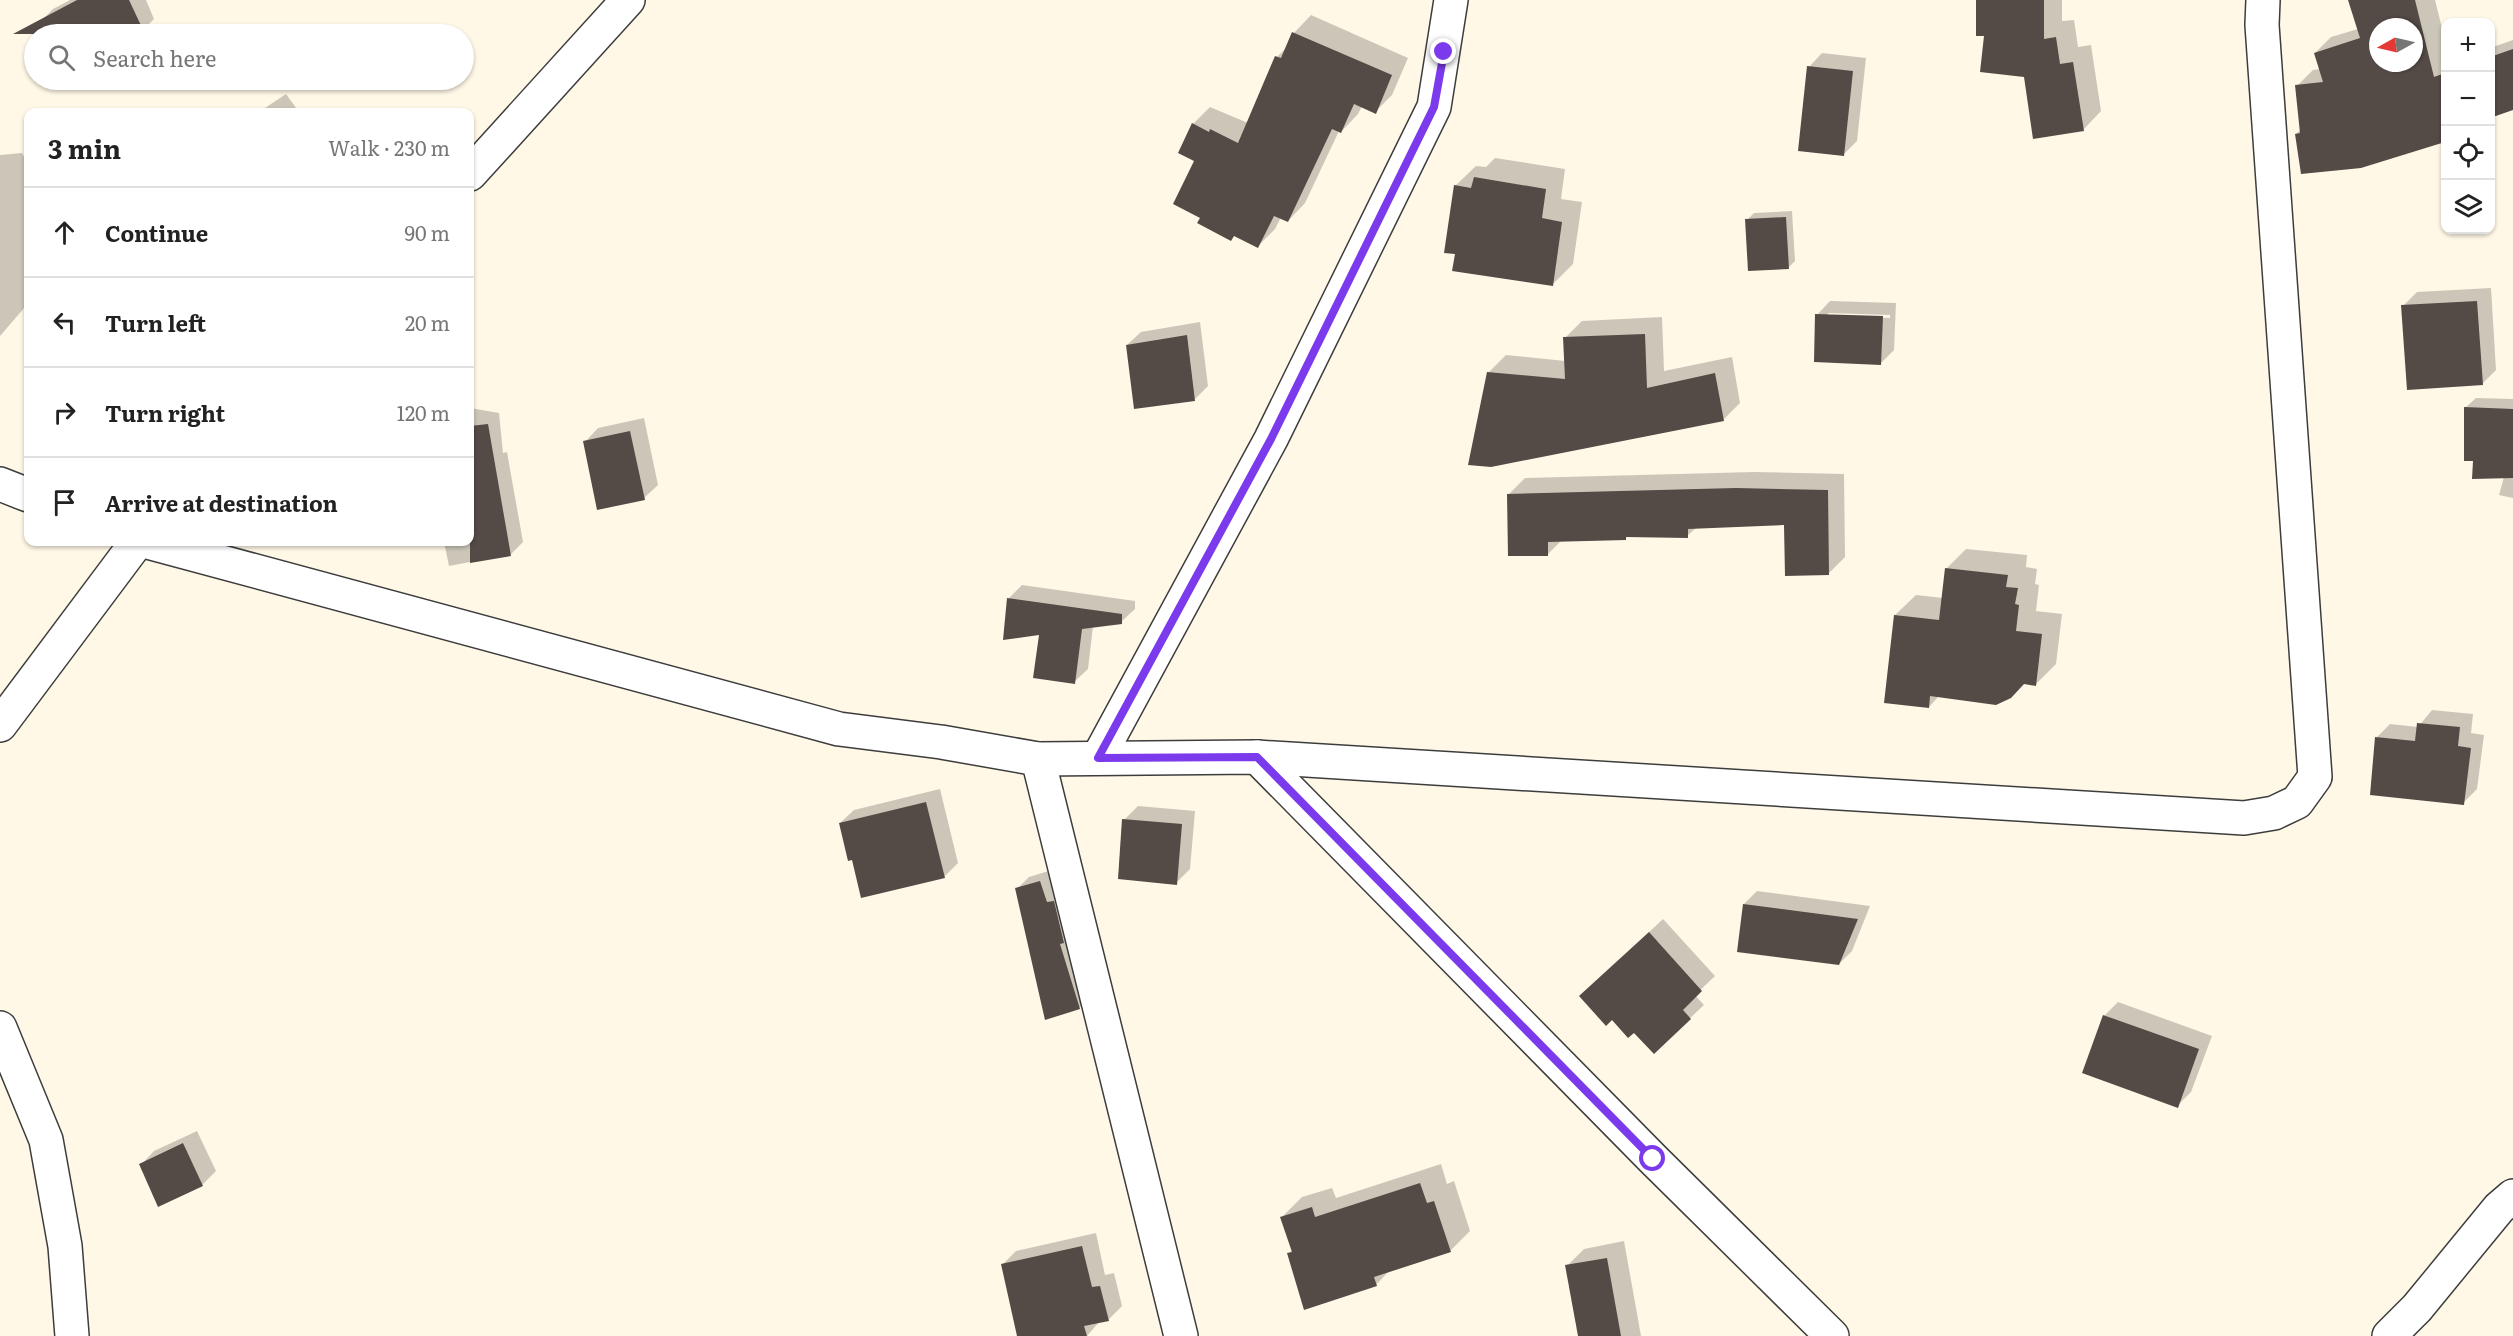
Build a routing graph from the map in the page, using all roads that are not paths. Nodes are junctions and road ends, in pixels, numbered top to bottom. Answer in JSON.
{"nodes":[{"id":1,"x":628,"y":0,"type":"edge"},
{"id":2,"x":1451,"y":0,"type":"edge"},
{"id":3,"x":2263,"y":0,"type":"edge"},
{"id":4,"x":474,"y":170,"type":"edge"},
{"id":5,"x":0,"y":484,"type":"edge"},
{"id":6,"x":24,"y":493,"type":"edge"},
{"id":7,"x":133,"y":546,"type":"edge"},
{"id":8,"x":163,"y":546,"type":"edge"},
{"id":9,"x":0,"y":725,"type":"edge"},
{"id":10,"x":1257,"y":757,"type":"junction"},
{"id":11,"x":1098,"y":758,"type":"junction"},
{"id":12,"x":1038,"y":759,"type":"junction"},
{"id":13,"x":0,"y":1028,"type":"edge"},
{"id":14,"x":2513,"y":1196,"type":"edge"},
{"id":15,"x":72,"y":1336,"type":"edge"},
{"id":16,"x":1181,"y":1336,"type":"edge"},
{"id":17,"x":1832,"y":1336,"type":"edge"},
{"id":18,"x":2389,"y":1336,"type":"edge"}],
"edges":[{"from":1,"to":4,"type":"street"},
{"from":2,"to":11,"type":"street"},
{"from":3,"to":10,"type":"street"},
{"from":5,"to":6,"type":"street"},
{"from":7,"to":9,"type":"street"},
{"from":8,"to":12,"type":"street"},
{"from":10,"to":11,"type":"street"},
{"from":10,"to":17,"type":"street"},
{"from":11,"to":12,"type":"street"},
{"from":12,"to":16,"type":"street"},
{"from":13,"to":15,"type":"street"},
{"from":14,"to":18,"type":"street"}]}
